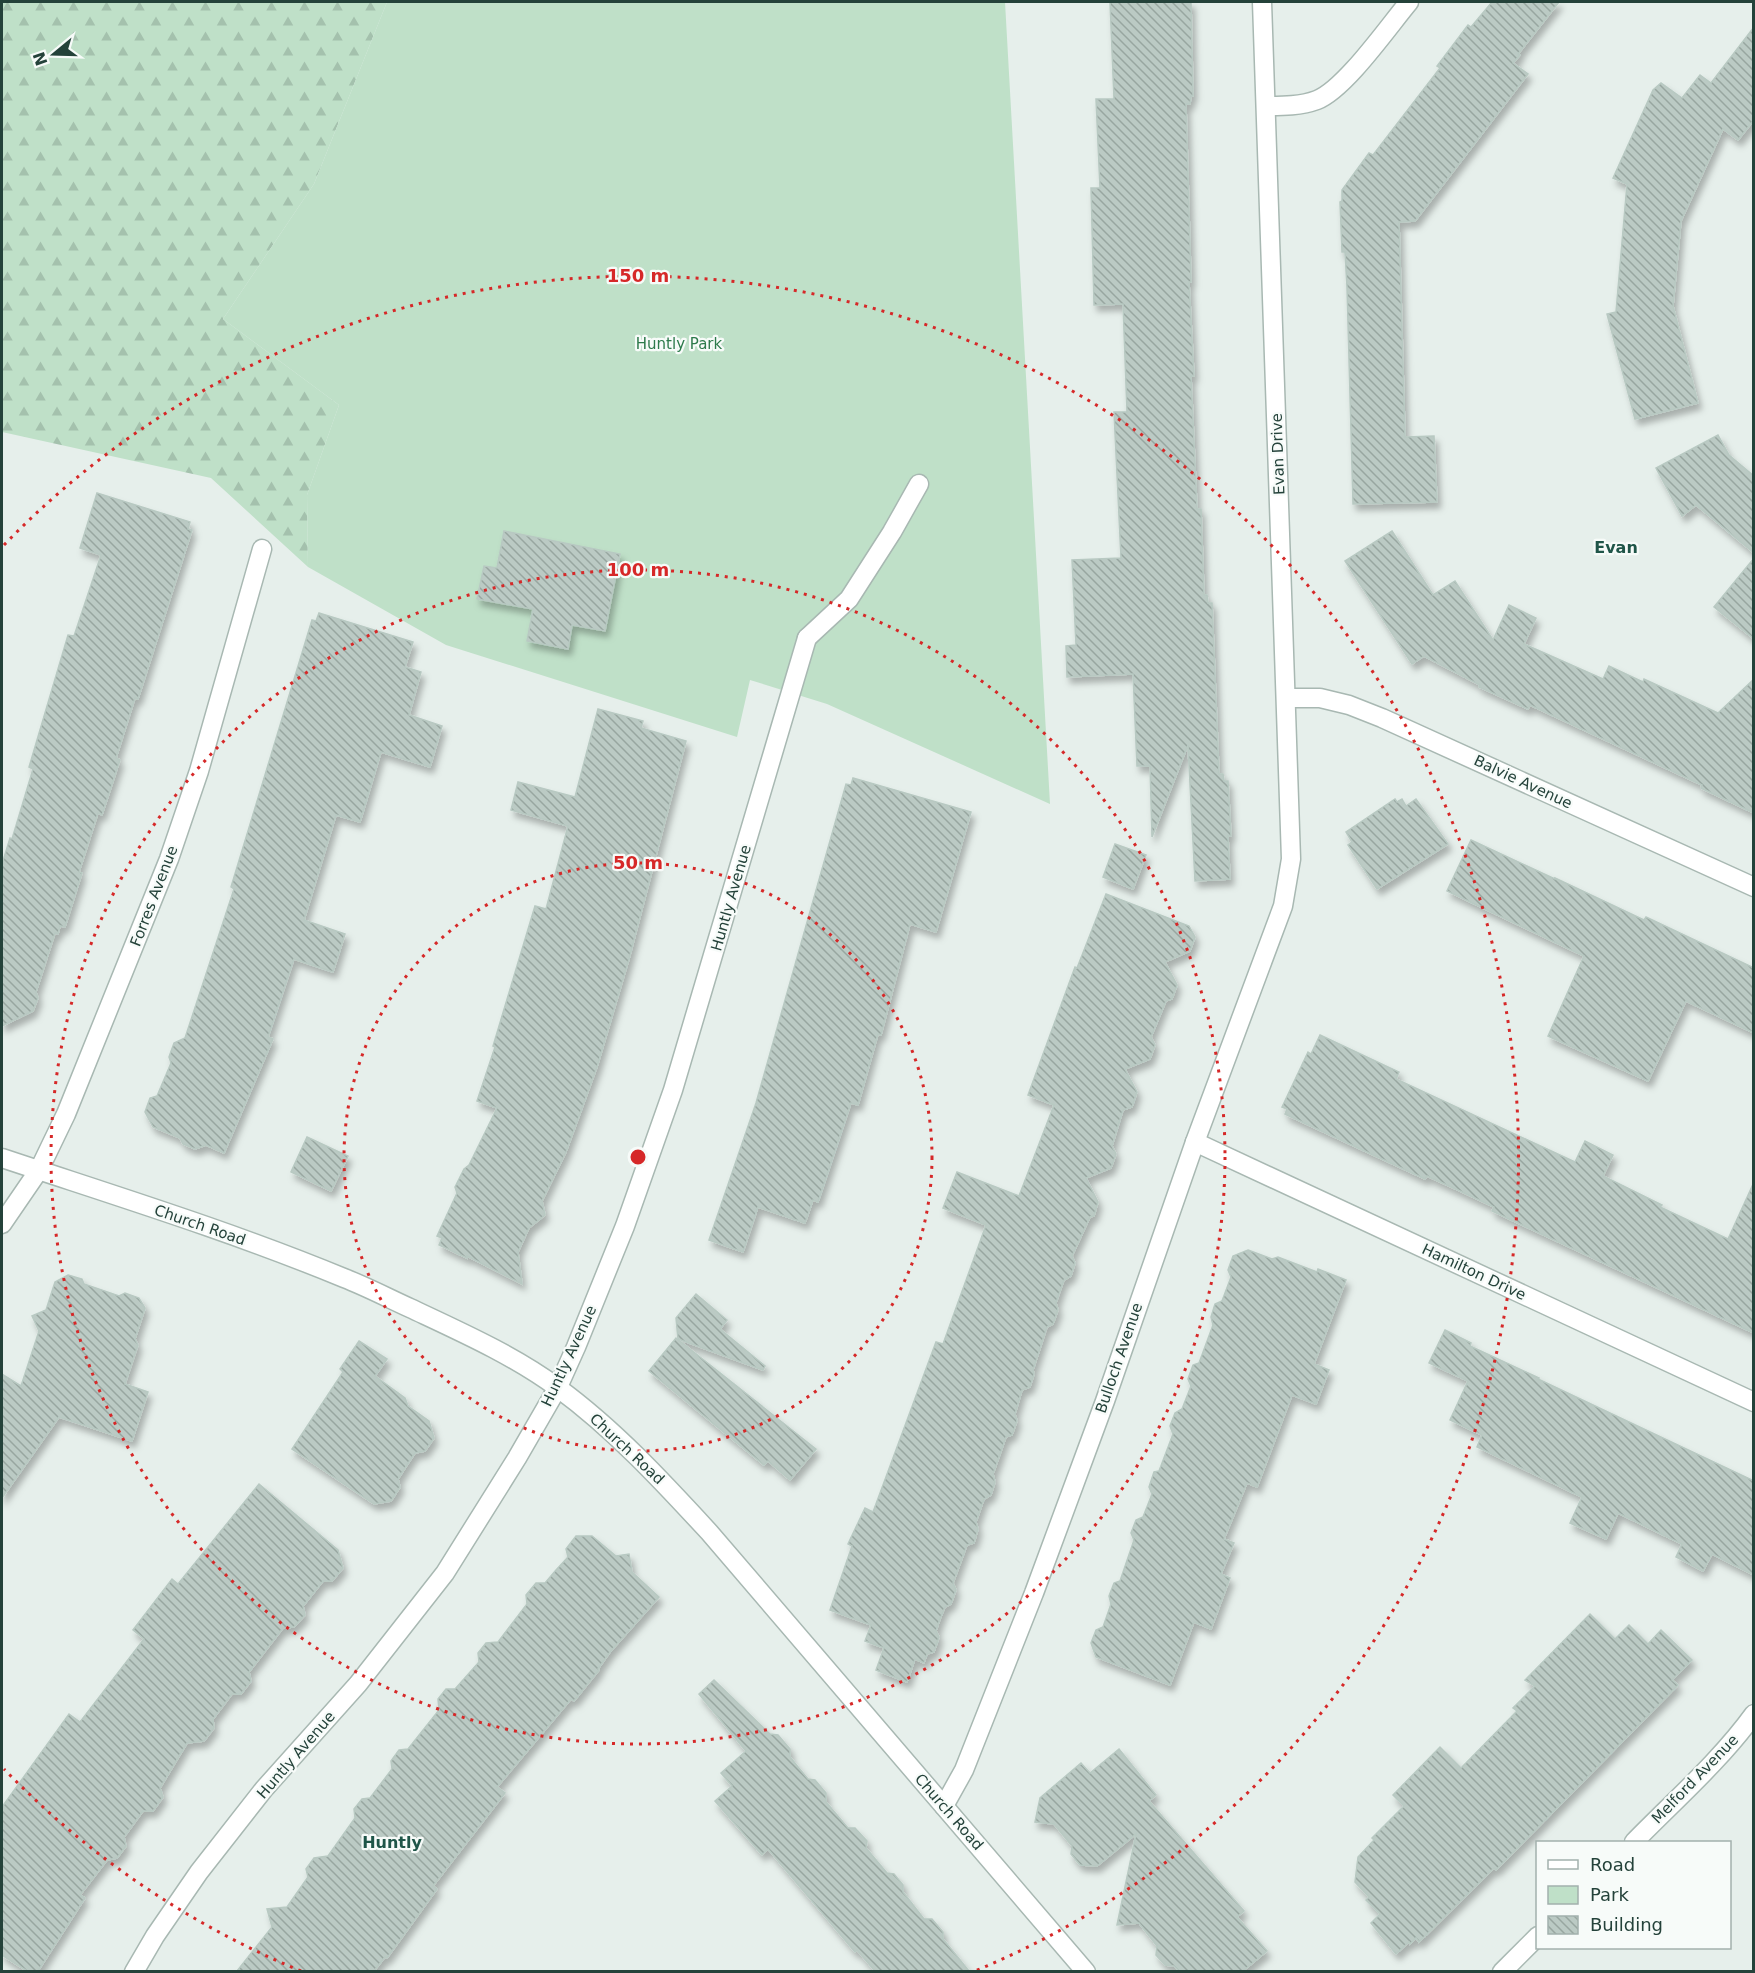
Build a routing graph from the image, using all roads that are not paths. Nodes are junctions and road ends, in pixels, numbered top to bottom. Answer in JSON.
{"nodes":[{"id":1,"x":1262,"y":2,"type":"edge"},
{"id":2,"x":1409,"y":2,"type":"edge"},
{"id":3,"x":1266,"y":106,"type":"junction"},
{"id":4,"x":919,"y":484,"type":"dead end"},
{"id":5,"x":262,"y":549,"type":"dead end"},
{"id":6,"x":1287,"y":698,"type":"junction"},
{"id":7,"x":1754,"y":887,"type":"edge"},
{"id":8,"x":1283,"y":906,"type":"joint"},
{"id":9,"x":1195,"y":1142,"type":"junction"},
{"id":10,"x":2,"y":1158,"type":"edge"},
{"id":11,"x":39,"y":1170,"type":"junction"},
{"id":12,"x":2,"y":1224,"type":"edge"},
{"id":13,"x":558,"y":1387,"type":"junction"},
{"id":14,"x":1754,"y":1402,"type":"edge"},
{"id":15,"x":1754,"y":1714,"type":"edge"},
{"id":16,"x":944,"y":1806,"type":"junction"},
{"id":17,"x":1635,"y":1841,"type":"edge"},
{"id":18,"x":1536,"y":1938,"type":"edge"},
{"id":19,"x":134,"y":1971,"type":"edge"},
{"id":20,"x":1083,"y":1971,"type":"edge"},
{"id":21,"x":1502,"y":1971,"type":"edge"}],
"edges":[{"from":1,"to":3,"type":"street","name":"Evan Drive"},
{"from":2,"to":3,"type":"street"},
{"from":3,"to":6,"type":"street","name":"Evan Drive"},
{"from":4,"to":13,"type":"street","name":"Huntly Avenue"},
{"from":5,"to":11,"type":"street","name":"Forres Avenue"},
{"from":6,"to":7,"type":"street","name":"Balvie Avenue"},
{"from":6,"to":8,"type":"street","name":"Evan Drive"},
{"from":8,"to":9,"type":"street","name":"Bulloch Avenue"},
{"from":9,"to":14,"type":"street","name":"Hamilton Drive"},
{"from":9,"to":16,"type":"street","name":"Bulloch Avenue"},
{"from":10,"to":11,"type":"street","name":"Church Road"},
{"from":11,"to":12,"type":"street","name":"Forres Avenue"},
{"from":11,"to":13,"type":"street","name":"Church Road"},
{"from":13,"to":16,"type":"street","name":"Church Road"},
{"from":13,"to":19,"type":"street","name":"Huntly Avenue"},
{"from":15,"to":17,"type":"street","name":"Melford Avenue"},
{"from":16,"to":20,"type":"street","name":"Church Road"},
{"from":18,"to":21,"type":"street"}]}
